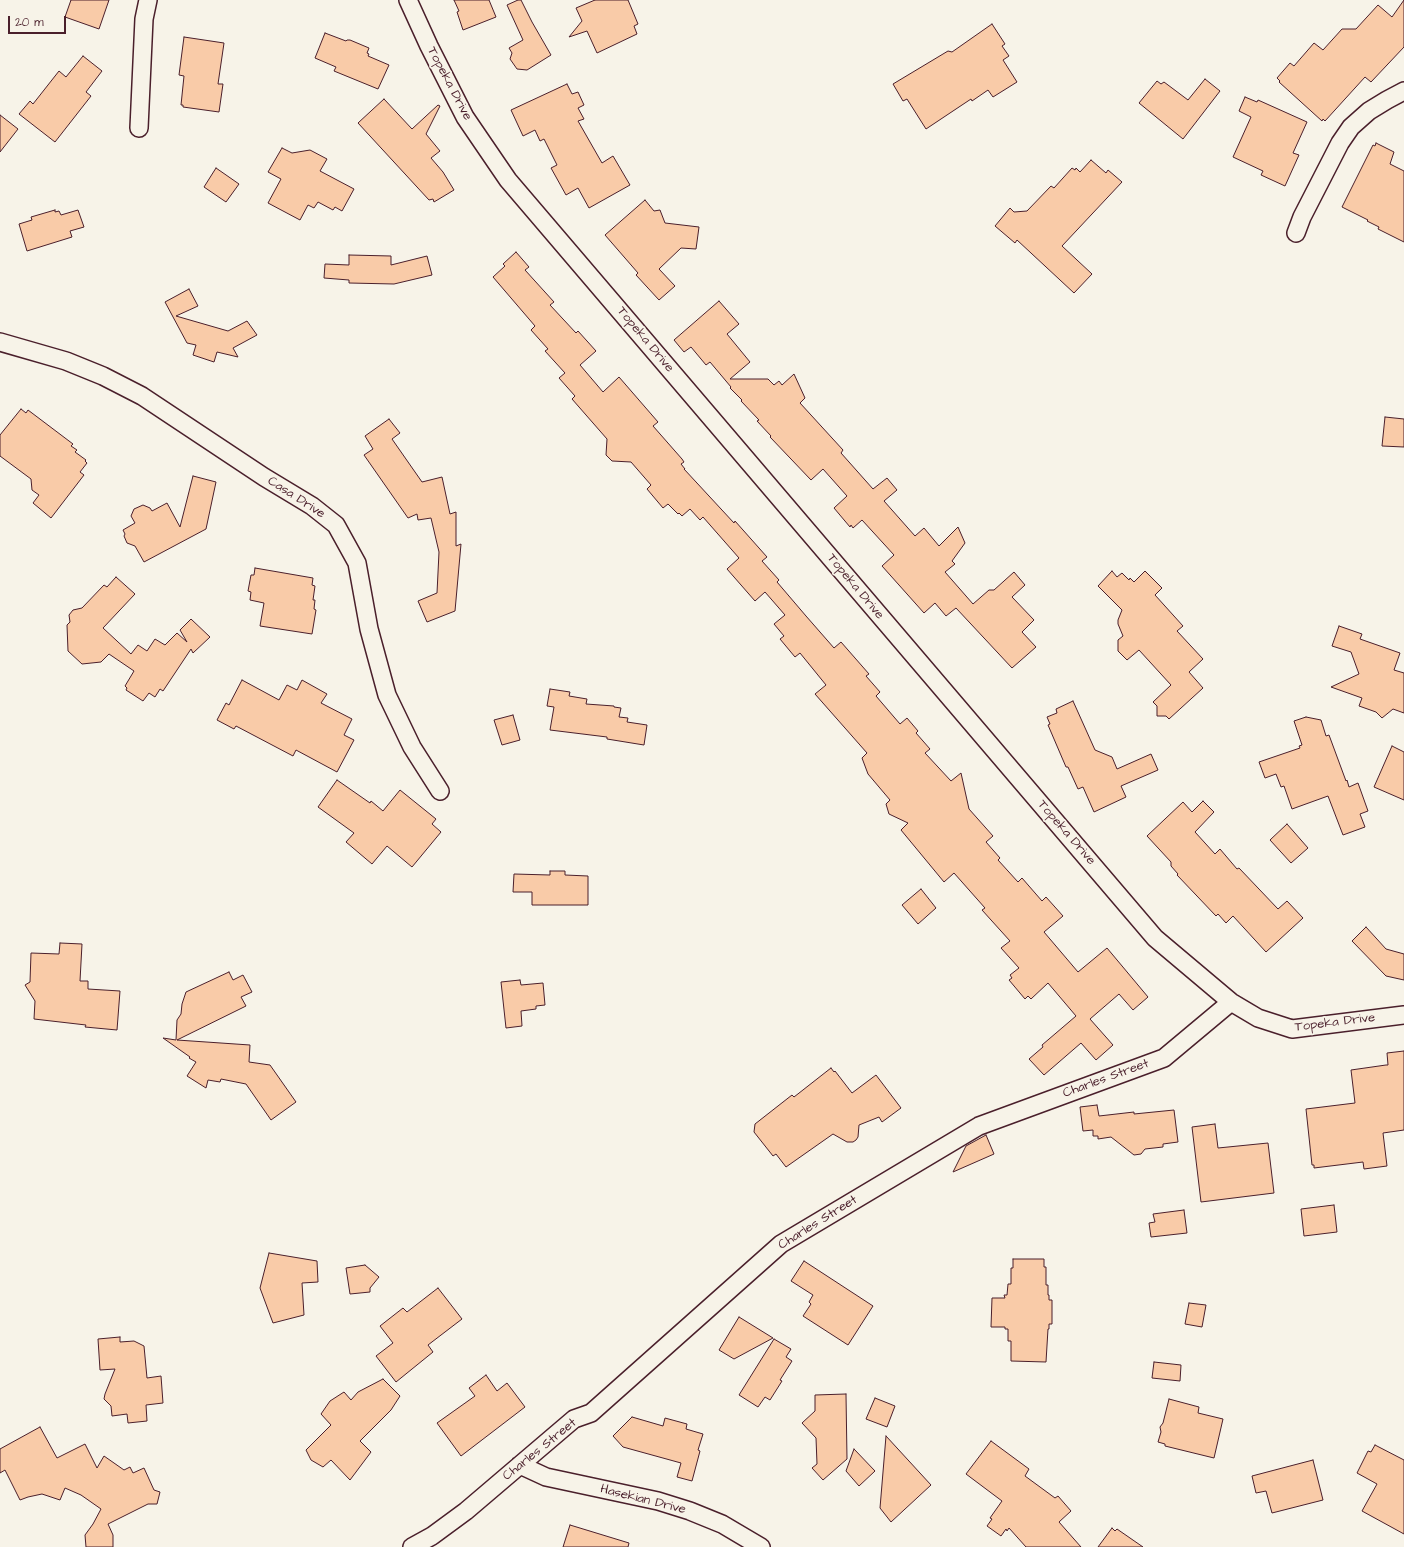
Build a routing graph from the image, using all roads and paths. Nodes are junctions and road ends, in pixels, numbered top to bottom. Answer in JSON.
{"nodes":[{"id":1,"x":148,"y":0,"type":"edge"},
{"id":2,"x":408,"y":0,"type":"edge"},
{"id":3,"x":1404,"y":91,"type":"edge"},
{"id":4,"x":139,"y":128,"type":"dead end"},
{"id":5,"x":1296,"y":233,"type":"dead end"},
{"id":6,"x":0,"y":342,"type":"edge"},
{"id":7,"x":440,"y":791,"type":"dead end"},
{"id":8,"x":1231,"y":1002,"type":"junction"},
{"id":9,"x":1404,"y":1015,"type":"edge"},
{"id":10,"x":520,"y":1465,"type":"junction"},
{"id":11,"x":412,"y":1547,"type":"edge"},
{"id":12,"x":761,"y":1547,"type":"edge"}],
"edges":[{"from":1,"to":4,"type":"street"},
{"from":2,"to":8,"type":"street","name":"Topeka Drive"},
{"from":3,"to":5,"type":"street"},
{"from":6,"to":7,"type":"street","name":"Casa Drive"},
{"from":8,"to":9,"type":"street","name":"Topeka Drive"},
{"from":8,"to":10,"type":"street","name":"Charles Street"},
{"from":10,"to":11,"type":"street","name":"Charles Street"},
{"from":10,"to":12,"type":"street","name":"Hasekian Drive"}]}
